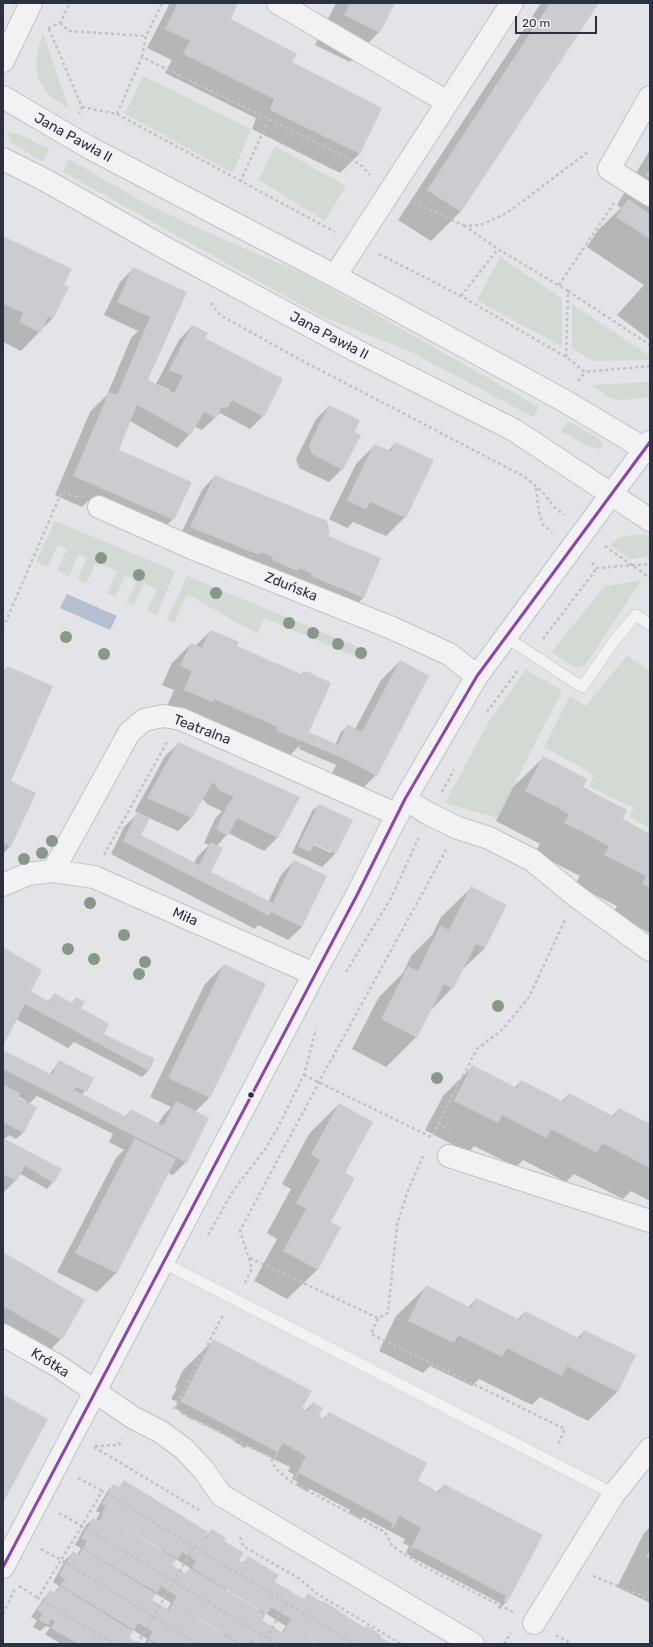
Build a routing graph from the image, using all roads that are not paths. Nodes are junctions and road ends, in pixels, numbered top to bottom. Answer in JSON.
{"nodes":[{"id":1,"x":31,"y":3,"type":"edge"},
{"id":2,"x":278,"y":3,"type":"edge"},
{"id":3,"x":512,"y":3,"type":"edge"},
{"id":4,"x":3,"y":61,"type":"edge"},
{"id":5,"x":650,"y":97,"type":"edge"},
{"id":6,"x":3,"y":98,"type":"edge"},
{"id":7,"x":447,"y":102,"type":"junction"},
{"id":8,"x":3,"y":159,"type":"edge"},
{"id":9,"x":650,"y":195,"type":"edge"},
{"id":10,"x":335,"y":276,"type":"junction"},
{"id":11,"x":648,"y":447,"type":"edge"},
{"id":12,"x":612,"y":494,"type":"junction"},
{"id":13,"x":99,"y":507,"type":"road end"},
{"id":14,"x":650,"y":520,"type":"edge"},
{"id":15,"x":650,"y":625,"type":"edge"},
{"id":16,"x":506,"y":637,"type":"junction"},
{"id":17,"x":477,"y":676,"type":"junction"},
{"id":18,"x":402,"y":807,"type":"junction"},
{"id":19,"x":53,"y":871,"type":"junction"},
{"id":20,"x":4,"y":883,"type":"edge"},
{"id":21,"x":650,"y":950,"type":"edge"},
{"id":22,"x":314,"y":974,"type":"junction"},
{"id":23,"x":449,"y":1156,"type":"dead end"},
{"id":24,"x":650,"y":1221,"type":"edge"},
{"id":25,"x":162,"y":1262,"type":"junction"},
{"id":26,"x":3,"y":1335,"type":"edge"},
{"id":27,"x":95,"y":1393,"type":"junction"},
{"id":28,"x":650,"y":1449,"type":"edge"},
{"id":29,"x":614,"y":1494,"type":"junction"},
{"id":30,"x":3,"y":1567,"type":"edge"},
{"id":31,"x":534,"y":1623,"type":"dead end"},
{"id":32,"x":473,"y":1644,"type":"edge"}],
"edges":[{"from":1,"to":4,"type":"street"},
{"from":2,"to":7,"type":"street"},
{"from":3,"to":7,"type":"street"},
{"from":5,"to":9,"type":"street"},
{"from":6,"to":10,"type":"street","name":"Jana Pawła II"},
{"from":7,"to":10,"type":"street"},
{"from":8,"to":12,"type":"street","name":"Jana Pawła II"},
{"from":10,"to":11,"type":"street","name":"Jana Pawła II"},
{"from":11,"to":12,"type":"street"},
{"from":12,"to":14,"type":"street","name":"Jana Pawła II"},
{"from":12,"to":16,"type":"street"},
{"from":13,"to":17,"type":"street","name":"Zduńska"},
{"from":15,"to":16,"type":"lane"},
{"from":16,"to":17,"type":"street"},
{"from":17,"to":18,"type":"street"},
{"from":18,"to":19,"type":"street","name":"Teatralna"},
{"from":18,"to":21,"type":"street","name":"Teatralna"},
{"from":18,"to":22,"type":"street"},
{"from":19,"to":20,"type":"street","name":"Miła"},
{"from":19,"to":22,"type":"street","name":"Miła"},
{"from":22,"to":25,"type":"street"},
{"from":23,"to":24,"type":"street"},
{"from":25,"to":27,"type":"street"},
{"from":25,"to":29,"type":"lane"},
{"from":26,"to":27,"type":"street","name":"Krótka"},
{"from":27,"to":30,"type":"street"},
{"from":27,"to":32,"type":"street","name":"Krótka"},
{"from":28,"to":29,"type":"street"},
{"from":29,"to":31,"type":"street"}]}
